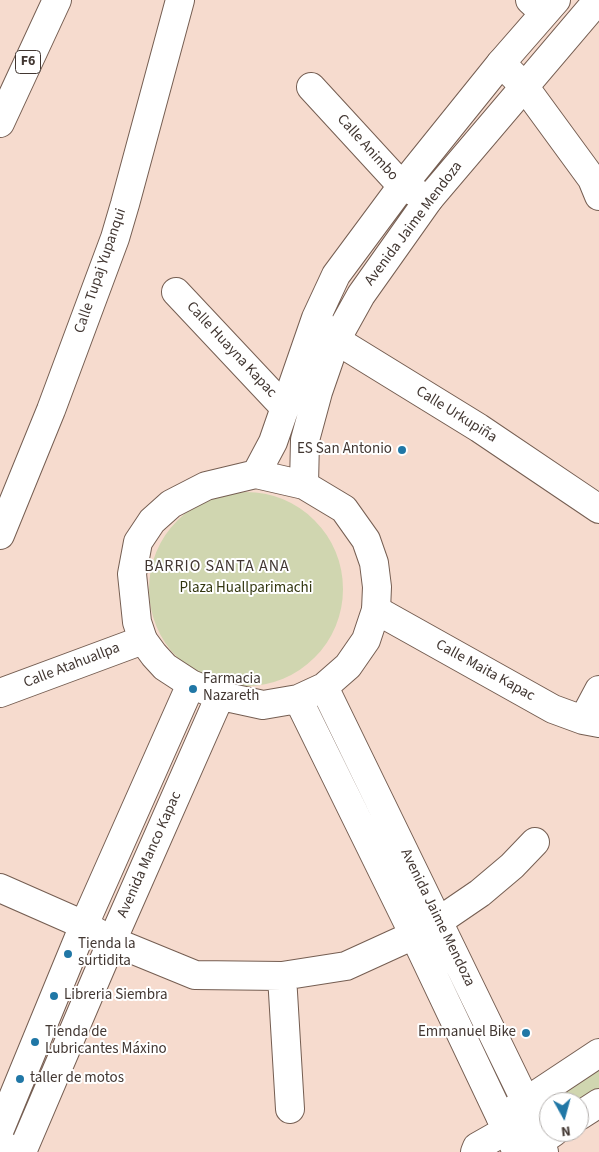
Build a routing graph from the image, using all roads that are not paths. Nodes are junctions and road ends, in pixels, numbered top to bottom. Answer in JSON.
{"nodes":[{"id":1,"x":56,"y":0,"type":"edge"},
{"id":2,"x":180,"y":0,"type":"edge"},
{"id":3,"x":598,"y":0,"type":"edge"},
{"id":4,"x":543,"y":4,"type":"edge"},
{"id":5,"x":501,"y":63,"type":"junction"},
{"id":6,"x":524,"y":86,"type":"junction"},
{"id":7,"x":311,"y":87,"type":"dead end"},
{"id":8,"x":0,"y":123,"type":"edge"},
{"id":9,"x":597,"y":183,"type":"edge"},
{"id":10,"x":402,"y":186,"type":"junction"},
{"id":11,"x":429,"y":199,"type":"junction"},
{"id":12,"x":176,"y":292,"type":"dead end"},
{"id":13,"x":316,"y":318,"type":"junction"},
{"id":14,"x":336,"y":340,"type":"junction"},
{"id":15,"x":285,"y":408,"type":"junction"},
{"id":16,"x":256,"y":474,"type":"junction"},
{"id":17,"x":9,"y":485,"type":"edge"},
{"id":18,"x":304,"y":485,"type":"junction"},
{"id":19,"x":599,"y":509,"type":"edge"},
{"id":20,"x":0,"y":535,"type":"edge"},
{"id":21,"x":376,"y":610,"type":"junction"},
{"id":22,"x":143,"y":640,"type":"junction"},
{"id":23,"x":191,"y":684,"type":"junction"},
{"id":24,"x":324,"y":687,"type":"junction"},
{"id":25,"x":599,"y":690,"type":"edge"},
{"id":26,"x":0,"y":693,"type":"edge"},
{"id":27,"x":220,"y":696,"type":"junction"},
{"id":28,"x":298,"y":699,"type":"junction"},
{"id":29,"x":591,"y":721,"type":"edge"},
{"id":30,"x":535,"y":842,"type":"dead end"},
{"id":31,"x":0,"y":888,"type":"edge"},
{"id":32,"x":439,"y":921,"type":"junction"},
{"id":33,"x":84,"y":925,"type":"junction"},
{"id":34,"x":414,"y":935,"type":"junction"},
{"id":35,"x":112,"y":941,"type":"junction"},
{"id":36,"x":282,"y":976,"type":"junction"},
{"id":37,"x":599,"y":1053,"type":"edge"},
{"id":38,"x":526,"y":1102,"type":"junction"},
{"id":39,"x":290,"y":1109,"type":"dead end"},
{"id":40,"x":0,"y":1129,"type":"edge"},
{"id":41,"x":527,"y":1140,"type":"edge"},
{"id":42,"x":0,"y":1142,"type":"edge"},
{"id":43,"x":14,"y":1152,"type":"edge"},
{"id":44,"x":22,"y":1152,"type":"edge"},
{"id":45,"x":475,"y":1152,"type":"edge"}],
"edges":[{"from":1,"to":8,"type":"main road","number":"F6"},
{"from":2,"to":17,"type":"main road","name":"Calle Tupaj Yupanqui"},
{"from":3,"to":6,"type":"main road","name":"Avenida Jaime Mendoza"},
{"from":4,"to":5,"type":"main road","name":"Avenida Jaime Mendoza"},
{"from":5,"to":6,"type":"main road"},
{"from":5,"to":10,"type":"main road","name":"Avenida Jaime Mendoza"},
{"from":6,"to":9,"type":"main road"},
{"from":6,"to":11,"type":"main road","name":"Avenida Jaime Mendoza"},
{"from":7,"to":10,"type":"main road","name":"Calle Animbo"},
{"from":10,"to":11,"type":"main road","name":"Calle Animbo"},
{"from":10,"to":13,"type":"main road","name":"Avenida Jaime Mendoza"},
{"from":11,"to":14,"type":"main road","name":"Avenida Jaime Mendoza"},
{"from":12,"to":15,"type":"main road","name":"Calle Huayna Kapac"},
{"from":13,"to":14,"type":"main road","name":"Calle Urkupiña"},
{"from":13,"to":15,"type":"main road","name":"Avenida Jaime Mendoza"},
{"from":14,"to":18,"type":"main road","name":"Avenida Jaime Mendoza"},
{"from":14,"to":19,"type":"main road","name":"Calle Urkupiña"},
{"from":15,"to":16,"type":"main road","name":"Avenida Jaime Mendoza"},
{"from":16,"to":18,"type":"main road"},
{"from":16,"to":22,"type":"main road"},
{"from":17,"to":20,"type":"main road","name":"Calle Tupaj Yupanqui"},
{"from":18,"to":21,"type":"main road"},
{"from":21,"to":24,"type":"main road"},
{"from":21,"to":29,"type":"main road","name":"Calle Maita Kapac"},
{"from":22,"to":23,"type":"main road"},
{"from":22,"to":26,"type":"main road","name":"Calle Atahuallpa"},
{"from":23,"to":27,"type":"main road"},
{"from":23,"to":33,"type":"main road"},
{"from":24,"to":28,"type":"main road"},
{"from":24,"to":32,"type":"main road","name":"Avenida Jaime Mendoza"},
{"from":25,"to":29,"type":"main road"},
{"from":27,"to":28,"type":"main road"},
{"from":27,"to":35,"type":"main road","name":"Avenida Manco Kapac"},
{"from":28,"to":34,"type":"main road","name":"Avenida Jaime Mendoza"},
{"from":30,"to":32,"type":"main road"},
{"from":31,"to":33,"type":"main road"},
{"from":32,"to":34,"type":"main road"},
{"from":32,"to":38,"type":"main road","name":"Avenida Jaime Mendoza"},
{"from":33,"to":35,"type":"main road"},
{"from":33,"to":40,"type":"main road"},
{"from":34,"to":36,"type":"main road"},
{"from":34,"to":41,"type":"main road","name":"Avenida Jaime Mendoza"},
{"from":35,"to":36,"type":"main road"},
{"from":35,"to":44,"type":"main road","name":"Avenida Manco Kapac"},
{"from":36,"to":39,"type":"main road"},
{"from":37,"to":38,"type":"main road"},
{"from":38,"to":41,"type":"main road"},
{"from":38,"to":41,"type":"main road","name":"Avenida Jaime Mendoza"},
{"from":41,"to":45,"type":"main road"},
{"from":42,"to":43,"type":"main road"}]}
